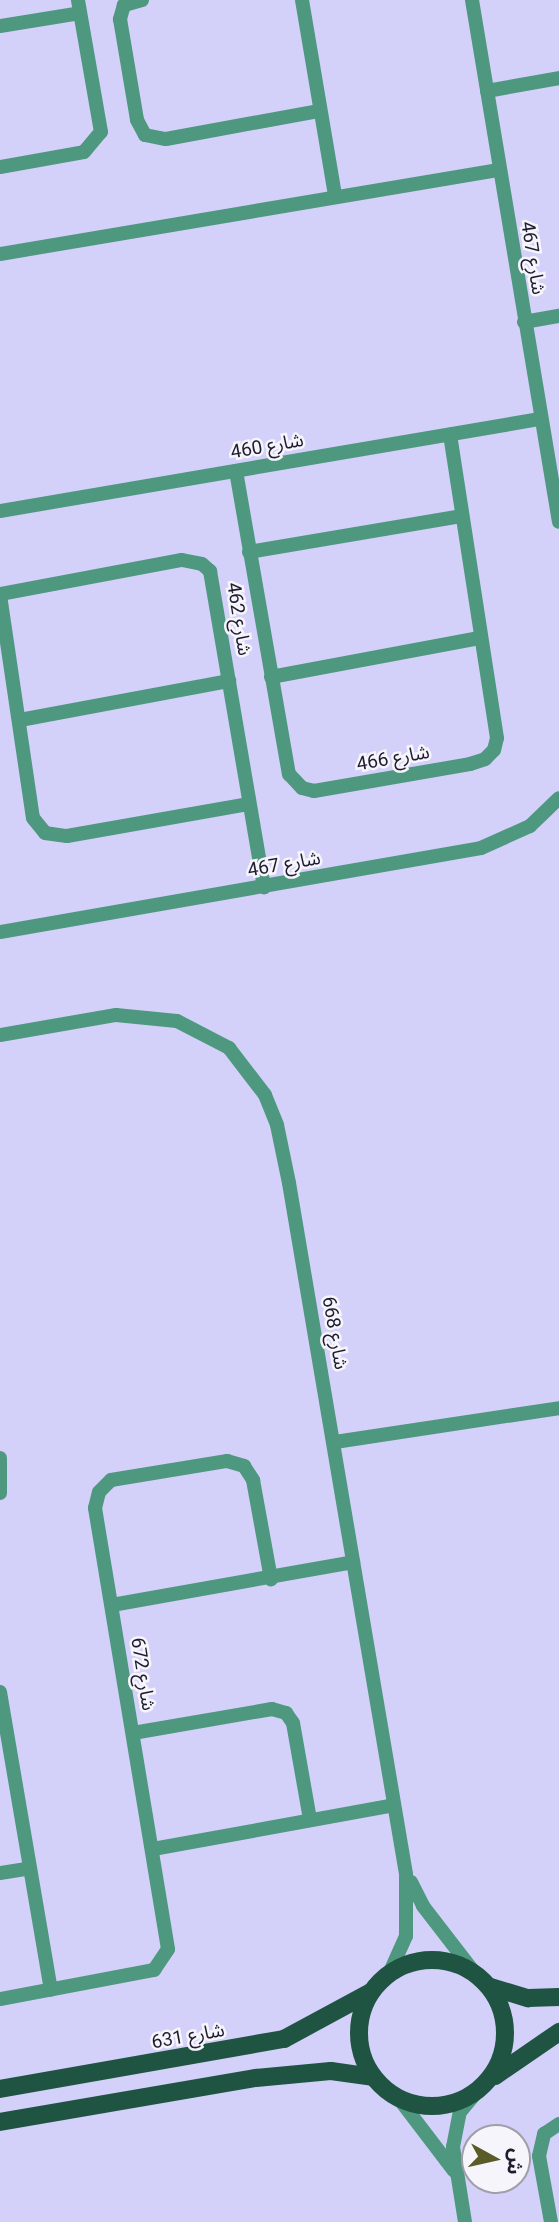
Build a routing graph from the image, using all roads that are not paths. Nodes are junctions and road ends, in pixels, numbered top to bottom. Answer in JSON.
{"nodes":[{"id":1,"x":142,"y":0,"type":"edge"},
{"id":2,"x":302,"y":0,"type":"edge"},
{"id":3,"x":472,"y":0,"type":"edge"},
{"id":4,"x":79,"y":6,"type":"edge"},
{"id":5,"x":0,"y":26,"type":"edge"},
{"id":6,"x":559,"y":78,"type":"edge"},
{"id":7,"x":487,"y":91,"type":"junction"},
{"id":8,"x":319,"y":111,"type":"junction"},
{"id":9,"x":0,"y":167,"type":"edge"},
{"id":10,"x":499,"y":170,"type":"junction"},
{"id":11,"x":335,"y":197,"type":"junction"},
{"id":12,"x":0,"y":254,"type":"edge"},
{"id":13,"x":559,"y":316,"type":"edge"},
{"id":14,"x":524,"y":322,"type":"junction"},
{"id":15,"x":540,"y":419,"type":"junction"},
{"id":16,"x":450,"y":435,"type":"junction"},
{"id":17,"x":236,"y":471,"type":"junction"},
{"id":18,"x":0,"y":511,"type":"edge"},
{"id":19,"x":461,"y":516,"type":"junction"},
{"id":20,"x":559,"y":522,"type":"edge"},
{"id":21,"x":249,"y":552,"type":"junction"},
{"id":22,"x":0,"y":594,"type":"edge"},
{"id":23,"x":479,"y":638,"type":"junction"},
{"id":24,"x":271,"y":677,"type":"junction"},
{"id":25,"x":229,"y":681,"type":"junction"},
{"id":26,"x":20,"y":720,"type":"junction"},
{"id":27,"x":559,"y":798,"type":"edge"},
{"id":28,"x":249,"y":804,"type":"junction"},
{"id":29,"x":264,"y":887,"type":"junction"},
{"id":30,"x":0,"y":933,"type":"edge"},
{"id":31,"x":0,"y":1035,"type":"edge"},
{"id":32,"x":559,"y":1408,"type":"edge"},
{"id":33,"x":335,"y":1442,"type":"junction"},
{"id":34,"x":0,"y":1458,"type":"edge"},
{"id":35,"x":0,"y":1493,"type":"edge"},
{"id":36,"x":353,"y":1562,"type":"junction"},
{"id":37,"x":271,"y":1579,"type":"junction"},
{"id":38,"x":112,"y":1605,"type":"junction"},
{"id":39,"x":0,"y":1692,"type":"edge"},
{"id":40,"x":133,"y":1733,"type":"junction"},
{"id":41,"x":5,"y":1748,"type":"edge"},
{"id":42,"x":394,"y":1805,"type":"junction"},
{"id":43,"x":310,"y":1819,"type":"junction"},
{"id":44,"x":153,"y":1849,"type":"junction"},
{"id":45,"x":30,"y":1868,"type":"junction"},
{"id":46,"x":0,"y":1873,"type":"edge"},
{"id":47,"x":407,"y":1874,"type":"junction"},
{"id":48,"x":390,"y":1972,"type":"junction"},
{"id":49,"x":474,"y":1972,"type":"junction"},
{"id":50,"x":491,"y":1987,"type":"junction"},
{"id":51,"x":51,"y":1990,"type":"junction"},
{"id":52,"x":371,"y":1992,"type":"junction"},
{"id":53,"x":559,"y":1997,"type":"edge"},
{"id":54,"x":0,"y":1999,"type":"edge"},
{"id":55,"x":559,"y":2032,"type":"edge"},
{"id":56,"x":373,"y":2077,"type":"junction"},
{"id":57,"x":483,"y":2087,"type":"junction"},
{"id":58,"x":0,"y":2089,"type":"edge"},
{"id":59,"x":400,"y":2100,"type":"junction"},
{"id":60,"x":0,"y":2122,"type":"edge"},
{"id":61,"x":559,"y":2124,"type":"edge"},
{"id":62,"x":456,"y":2174,"type":"junction"},
{"id":63,"x":465,"y":2222,"type":"edge"},
{"id":64,"x":551,"y":2222,"type":"edge"}],
"edges":[{"from":1,"to":8,"type":"street"},
{"from":2,"to":8,"type":"street"},
{"from":3,"to":7,"type":"street","name":"شارع 467"},
{"from":4,"to":5,"type":"street"},
{"from":4,"to":9,"type":"street"},
{"from":6,"to":7,"type":"street"},
{"from":7,"to":10,"type":"street","name":"شارع 467"},
{"from":8,"to":11,"type":"street"},
{"from":10,"to":11,"type":"street"},
{"from":10,"to":14,"type":"street","name":"شارع 467"},
{"from":11,"to":12,"type":"street"},
{"from":13,"to":14,"type":"street"},
{"from":14,"to":15,"type":"street","name":"شارع 467"},
{"from":15,"to":16,"type":"street","name":"شارع 460"},
{"from":15,"to":20,"type":"street","name":"شارع 467"},
{"from":16,"to":17,"type":"street","name":"شارع 460"},
{"from":16,"to":19,"type":"street","name":"شارع 466"},
{"from":17,"to":18,"type":"street","name":"شارع 460"},
{"from":17,"to":21,"type":"street","name":"شارع 466"},
{"from":19,"to":21,"type":"street"},
{"from":19,"to":23,"type":"street","name":"شارع 466"},
{"from":21,"to":24,"type":"street","name":"شارع 466"},
{"from":22,"to":25,"type":"street","name":"شارع 462"},
{"from":22,"to":26,"type":"street"},
{"from":23,"to":24,"type":"street"},
{"from":23,"to":24,"type":"street","name":"شارع 466"},
{"from":25,"to":26,"type":"street"},
{"from":25,"to":28,"type":"street","name":"شارع 462"},
{"from":26,"to":28,"type":"street"},
{"from":27,"to":29,"type":"street","name":"شارع 467"},
{"from":28,"to":29,"type":"street","name":"شارع 462"},
{"from":29,"to":30,"type":"street","name":"شارع 467"},
{"from":31,"to":33,"type":"street","name":"شارع 668"},
{"from":32,"to":33,"type":"street"},
{"from":33,"to":36,"type":"street","name":"شارع 668"},
{"from":34,"to":35,"type":"street"},
{"from":36,"to":37,"type":"street"},
{"from":36,"to":42,"type":"street","name":"شارع 668"},
{"from":37,"to":38,"type":"street"},
{"from":37,"to":38,"type":"street","name":"شارع 672"},
{"from":38,"to":40,"type":"street","name":"شارع 672"},
{"from":39,"to":41,"type":"street"},
{"from":40,"to":43,"type":"street"},
{"from":40,"to":44,"type":"street","name":"شارع 672"},
{"from":41,"to":45,"type":"street"},
{"from":42,"to":43,"type":"street"},
{"from":42,"to":47,"type":"street","name":"شارع 668"},
{"from":43,"to":44,"type":"street"},
{"from":44,"to":51,"type":"street","name":"شارع 672"},
{"from":45,"to":46,"type":"street"},
{"from":45,"to":51,"type":"street"},
{"from":47,"to":48,"type":"street","name":"شارع 668"},
{"from":47,"to":49,"type":"street","name":"شارع 668"},
{"from":48,"to":49,"type":"main road"},
{"from":48,"to":52,"type":"main road"},
{"from":49,"to":50,"type":"main road"},
{"from":50,"to":53,"type":"main road"},
{"from":50,"to":57,"type":"main road"},
{"from":51,"to":54,"type":"street","name":"شارع 672"},
{"from":52,"to":56,"type":"main road"},
{"from":52,"to":58,"type":"main road","name":"شارع 631"},
{"from":55,"to":57,"type":"main road"},
{"from":56,"to":59,"type":"main road"},
{"from":56,"to":60,"type":"main road"},
{"from":57,"to":59,"type":"main road"},
{"from":57,"to":62,"type":"street"},
{"from":59,"to":62,"type":"street"},
{"from":61,"to":64,"type":"street"},
{"from":62,"to":63,"type":"street"}]}
